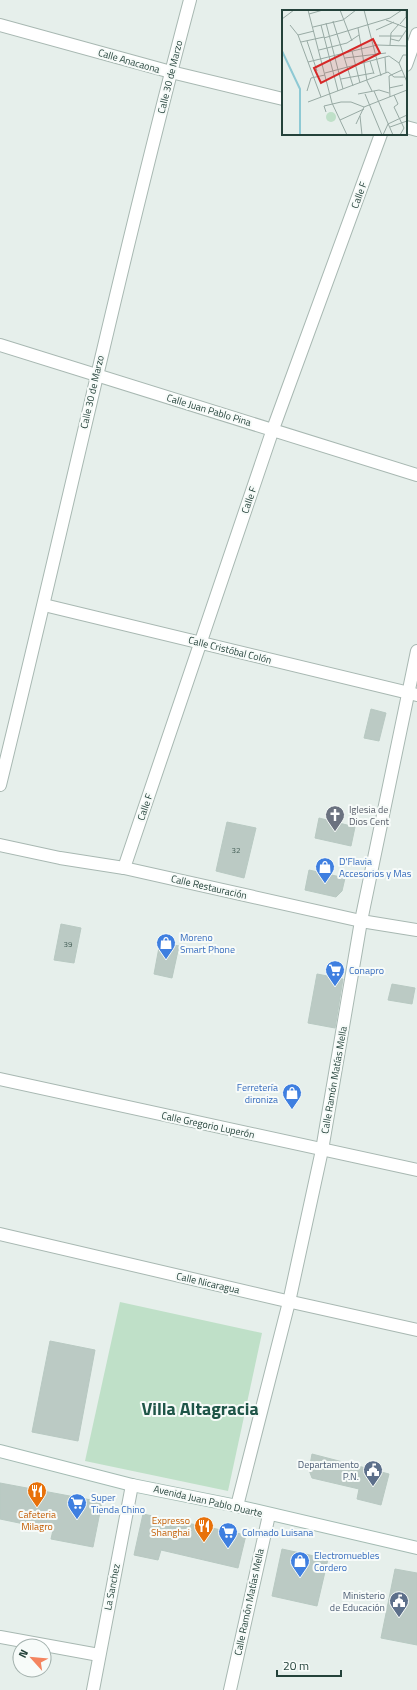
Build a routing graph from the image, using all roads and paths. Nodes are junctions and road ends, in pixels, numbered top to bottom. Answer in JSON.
{"nodes":[{"id":1,"x":190,"y":0,"type":"edge"},
{"id":2,"x":0,"y":25,"type":"edge"},
{"id":3,"x":417,"y":34,"type":"edge"},
{"id":4,"x":407,"y":62,"type":"edge"},
{"id":5,"x":171,"y":72,"type":"junction"},
{"id":6,"x":282,"y":99,"type":"edge"},
{"id":7,"x":407,"y":127,"type":"edge"},
{"id":8,"x":417,"y":130,"type":"edge"},
{"id":9,"x":381,"y":135,"type":"edge"},
{"id":10,"x":0,"y":345,"type":"edge"},
{"id":11,"x":96,"y":375,"type":"junction"},
{"id":12,"x":273,"y":430,"type":"junction"},
{"id":13,"x":417,"y":475,"type":"edge"},
{"id":14,"x":44,"y":605,"type":"junction"},
{"id":15,"x":200,"y":643,"type":"junction"},
{"id":16,"x":417,"y":652,"type":"edge"},
{"id":17,"x":412,"y":694,"type":"edge"},
{"id":18,"x":0,"y":785,"type":"edge"},
{"id":19,"x":0,"y":845,"type":"edge"},
{"id":20,"x":124,"y":868,"type":"junction"},
{"id":21,"x":361,"y":921,"type":"junction"},
{"id":22,"x":417,"y":930,"type":"edge"},
{"id":23,"x":0,"y":1079,"type":"edge"},
{"id":24,"x":322,"y":1150,"type":"junction"},
{"id":25,"x":417,"y":1170,"type":"edge"},
{"id":26,"x":0,"y":1234,"type":"edge"},
{"id":27,"x":289,"y":1302,"type":"junction"},
{"id":28,"x":417,"y":1330,"type":"edge"},
{"id":29,"x":0,"y":1451,"type":"edge"},
{"id":30,"x":132,"y":1485,"type":"junction"},
{"id":31,"x":237,"y":1506,"type":"junction"},
{"id":32,"x":269,"y":1515,"type":"junction"},
{"id":33,"x":417,"y":1548,"type":"edge"},
{"id":34,"x":0,"y":1637,"type":"edge"},
{"id":35,"x":99,"y":1655,"type":"junction"},
{"id":36,"x":93,"y":1690,"type":"edge"},
{"id":37,"x":230,"y":1690,"type":"edge"}],
"edges":[{"from":1,"to":5,"type":"street","name":"Calle 30 de Marzo"},
{"from":2,"to":5,"type":"street","name":"Calle Anacaona"},
{"from":3,"to":4,"type":"street"},
{"from":5,"to":6,"type":"street","name":"Calle Anacaona"},
{"from":5,"to":11,"type":"street","name":"Calle 30 de Marzo"},
{"from":7,"to":8,"type":"street"},
{"from":9,"to":12,"type":"street","name":"Calle F"},
{"from":10,"to":11,"type":"street","name":"Calle Juan Pablo Pina"},
{"from":11,"to":12,"type":"street","name":"Calle Juan Pablo Pina"},
{"from":11,"to":14,"type":"street","name":"Calle 30 de Marzo"},
{"from":12,"to":13,"type":"street","name":"Calle Juan Pablo Pina"},
{"from":12,"to":15,"type":"street","name":"Calle F"},
{"from":14,"to":15,"type":"street","name":"Calle Cristóbal Colón"},
{"from":14,"to":18,"type":"street","name":"Calle 30 de Marzo"},
{"from":15,"to":17,"type":"street","name":"Calle Cristóbal Colón"},
{"from":15,"to":20,"type":"street","name":"Calle F"},
{"from":16,"to":17,"type":"street","name":"Calle Ramón Matías Mella"},
{"from":17,"to":21,"type":"street","name":"Calle Ramón Matías Mella"},
{"from":19,"to":20,"type":"street","name":"Calle Restauración"},
{"from":20,"to":21,"type":"street","name":"Calle Restauración"},
{"from":21,"to":22,"type":"street","name":"Calle Restauración"},
{"from":21,"to":24,"type":"street","name":"Calle Ramón Matías Mella"},
{"from":23,"to":24,"type":"street","name":"Calle Gregorio Luperón"},
{"from":24,"to":25,"type":"street","name":"Calle Gregorio Luperón"},
{"from":24,"to":27,"type":"street","name":"Calle Ramón Matías Mella"},
{"from":26,"to":27,"type":"street","name":"Calle Nicaragua"},
{"from":27,"to":28,"type":"street","name":"Calle Nicaragua"},
{"from":27,"to":31,"type":"street","name":"Calle Ramón Matías Mella"},
{"from":29,"to":30,"type":"street","name":"Avenida Juan Pablo Duarte"},
{"from":30,"to":31,"type":"street","name":"Avenida Juan Pablo Duarte"},
{"from":30,"to":35,"type":"street","name":"La Sanchez"},
{"from":31,"to":32,"type":"street","name":"Avenida Juan Pablo Duarte"},
{"from":32,"to":33,"type":"street","name":"Avenida Juan Pablo Duarte"},
{"from":32,"to":37,"type":"street","name":"Calle Ramón Matías Mella"},
{"from":34,"to":35,"type":"street"},
{"from":35,"to":36,"type":"street","name":"La Sanchez"}]}
